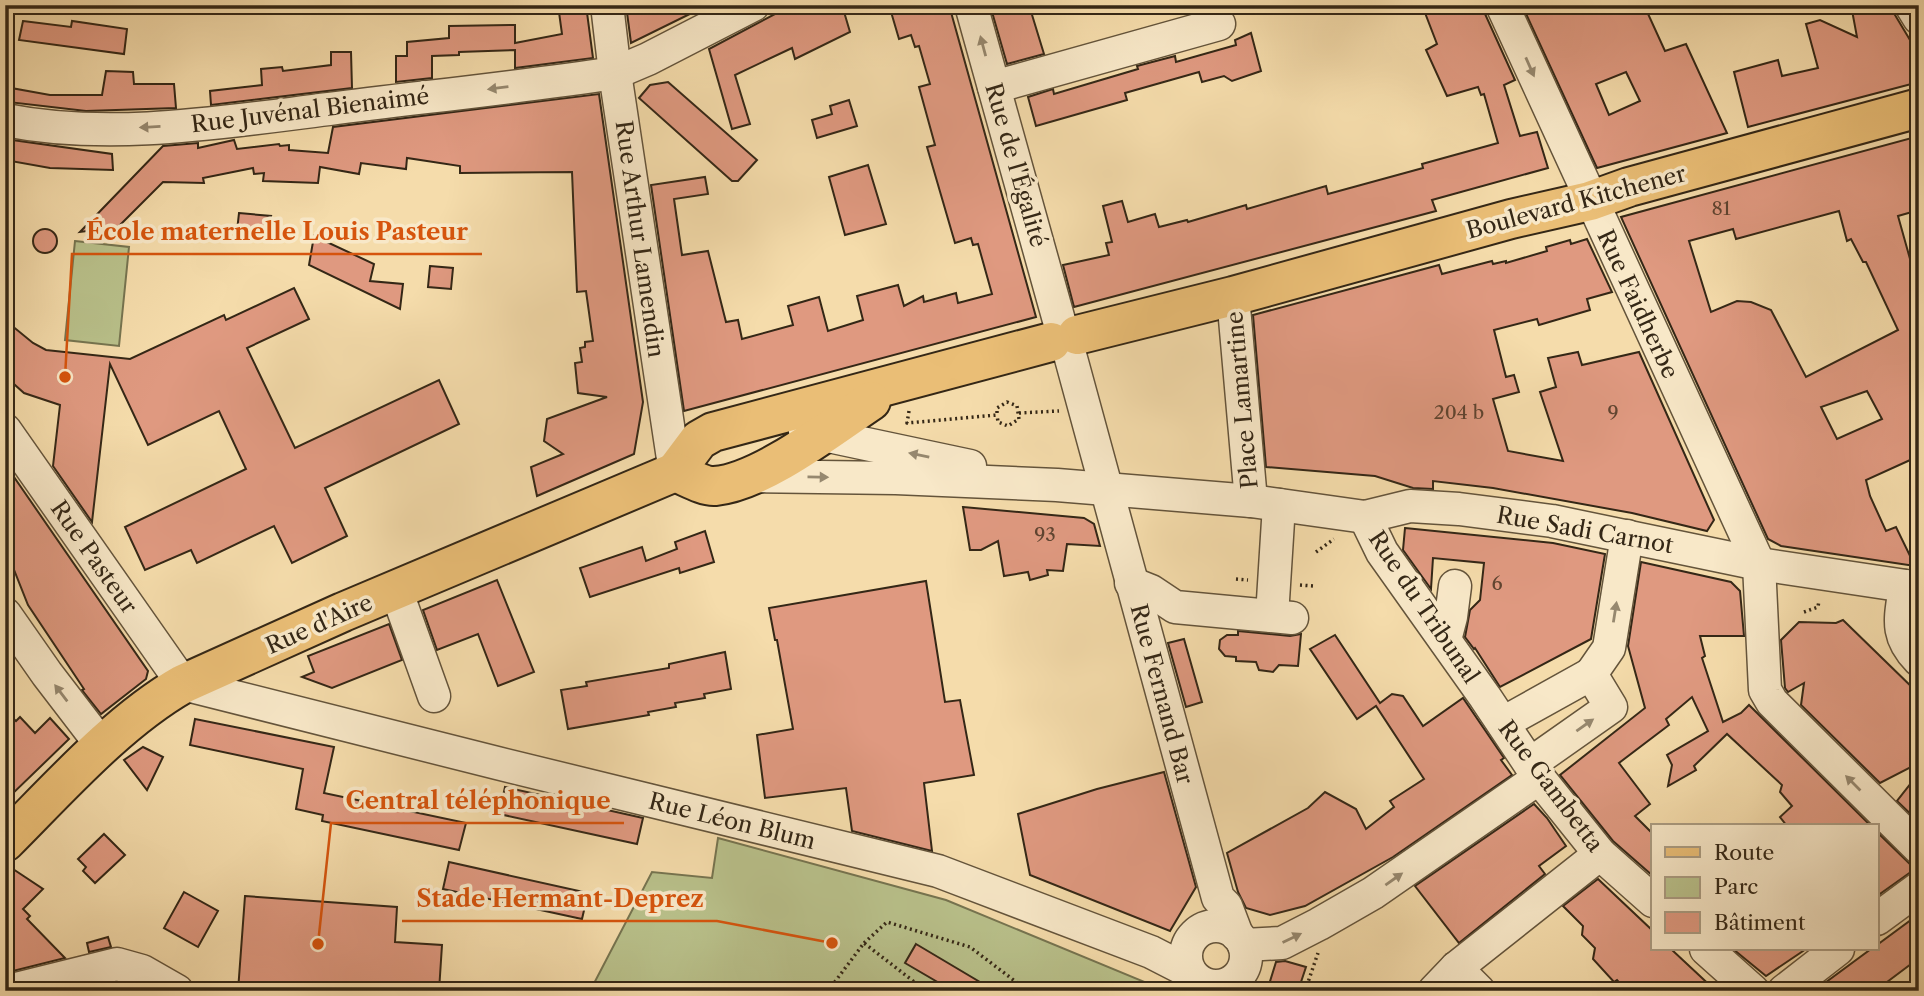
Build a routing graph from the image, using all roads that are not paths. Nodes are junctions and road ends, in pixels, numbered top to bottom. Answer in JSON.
{"nodes":[{"id":1,"x":607,"y":5,"type":"edge"},
{"id":2,"x":753,"y":5,"type":"edge"},
{"id":3,"x":971,"y":5,"type":"edge"},
{"id":4,"x":1502,"y":5,"type":"edge"},
{"id":5,"x":1911,"y":5,"type":"edge"},
{"id":6,"x":1919,"y":18,"type":"edge"},
{"id":7,"x":1219,"y":24,"type":"dead end"},
{"id":8,"x":615,"y":73,"type":"junction"},
{"id":9,"x":994,"y":87,"type":"junction"},
{"id":10,"x":1919,"y":108,"type":"edge"},
{"id":11,"x":5,"y":120,"type":"edge"},
{"id":12,"x":1590,"y":201,"type":"junction"},
{"id":13,"x":1233,"y":296,"type":"junction"},
{"id":14,"x":1064,"y":338,"type":"junction"},
{"id":15,"x":902,"y":383,"type":"junction"},
{"id":16,"x":753,"y":420,"type":"junction"},
{"id":17,"x":5,"y":430,"type":"edge"},
{"id":18,"x":820,"y":434,"type":"junction"},
{"id":19,"x":674,"y":472,"type":"junction"},
{"id":20,"x":749,"y":476,"type":"junction"},
{"id":21,"x":1057,"y":485,"type":"junction"},
{"id":22,"x":1107,"y":490,"type":"junction"},
{"id":23,"x":1265,"y":503,"type":"junction"},
{"id":24,"x":1365,"y":517,"type":"junction"},
{"id":25,"x":1627,"y":536,"type":"junction"},
{"id":26,"x":1759,"y":564,"type":"junction"},
{"id":27,"x":1131,"y":583,"type":"junction"},
{"id":28,"x":1455,"y":586,"type":"dead end"},
{"id":29,"x":1912,"y":587,"type":"edge"},
{"id":30,"x":396,"y":590,"type":"junction"},
{"id":31,"x":5,"y":614,"type":"edge"},
{"id":32,"x":1445,"y":640,"type":"junction"},
{"id":33,"x":1919,"y":660,"type":"edge"},
{"id":34,"x":1591,"y":674,"type":"junction"},
{"id":35,"x":183,"y":684,"type":"junction"},
{"id":36,"x":434,"y":696,"type":"dead end"},
{"id":37,"x":1485,"y":696,"type":"joint"},
{"id":38,"x":1503,"y":723,"type":"junction"},
{"id":39,"x":103,"y":747,"type":"junction"},
{"id":40,"x":1534,"y":771,"type":"junction"},
{"id":41,"x":5,"y":842,"type":"edge"},
{"id":42,"x":1919,"y":848,"type":"edge"},
{"id":43,"x":1600,"y":854,"type":"junction"},
{"id":44,"x":1919,"y":888,"type":"edge"},
{"id":45,"x":1218,"y":898,"type":"junction"},
{"id":46,"x":1651,"y":899,"type":"edge"},
{"id":47,"x":1878,"y":918,"type":"edge"},
{"id":48,"x":1240,"y":940,"type":"junction"},
{"id":49,"x":1707,"y":950,"type":"edge"},
{"id":50,"x":1837,"y":950,"type":"edge"},
{"id":51,"x":1193,"y":963,"type":"edge"},
{"id":52,"x":1456,"y":968,"type":"junction"},
{"id":53,"x":1235,"y":984,"type":"edge"},
{"id":54,"x":8,"y":991,"type":"edge"},
{"id":55,"x":177,"y":991,"type":"edge"},
{"id":56,"x":1434,"y":991,"type":"edge"},
{"id":57,"x":1479,"y":991,"type":"edge"},
{"id":58,"x":1753,"y":991,"type":"edge"},
{"id":59,"x":1784,"y":991,"type":"edge"}],
"edges":[{"from":1,"to":8,"type":"street","name":"Rue Arthur Lamendin"},
{"from":2,"to":8,"type":"street","name":"Rue Juvénal Bienaimé"},
{"from":9,"to":3,"type":"street","name":"Rue de l'Égalité","one_way":true},
{"from":4,"to":12,"type":"street","name":"Rue Faidherbe","one_way":true},
{"from":5,"to":6,"type":"street"},
{"from":7,"to":9,"type":"street"},
{"from":8,"to":11,"type":"street","name":"Rue Juvénal Bienaimé","one_way":true},
{"from":8,"to":19,"type":"street","name":"Rue Arthur Lamendin"},
{"from":9,"to":14,"type":"street","name":"Rue de l'Égalité"},
{"from":10,"to":12,"type":"main road","name":"Boulevard Kitchener"},
{"from":12,"to":13,"type":"main road","name":"Boulevard Kitchener"},
{"from":12,"to":26,"type":"street","name":"Rue Faidherbe"},
{"from":13,"to":14,"type":"main road","name":"Place Lamartine"},
{"from":13,"to":23,"type":"street","name":"Place Lamartine"},
{"from":14,"to":15,"type":"main road","name":"Place Lamartine"},
{"from":14,"to":22,"type":"street"},
{"from":15,"to":16,"type":"main road","name":"Place Lamartine"},
{"from":15,"to":18,"type":"main road","name":"Place Lamartine"},
{"from":16,"to":18,"type":"street","name":"Place Lamartine"},
{"from":16,"to":19,"type":"main road","name":"Place Lamartine"},
{"from":17,"to":35,"type":"street","name":"Rue Pasteur"},
{"from":18,"to":20,"type":"main road","name":"Place Lamartine"},
{"from":21,"to":18,"type":"street","name":"Place Lamartine","one_way":true},
{"from":19,"to":20,"type":"main road","name":"Place Lamartine"},
{"from":19,"to":30,"type":"main road","name":"Rue d'Aire"},
{"from":20,"to":21,"type":"street","name":"Place Lamartine","one_way":true},
{"from":21,"to":22,"type":"street","name":"Place Lamartine"},
{"from":22,"to":23,"type":"street","name":"Place Lamartine"},
{"from":22,"to":27,"type":"street","name":"Rue Fernand Bar"},
{"from":23,"to":24,"type":"street","name":"Rue Sadi Carnot"},
{"from":23,"to":27,"type":"street"},
{"from":24,"to":25,"type":"street","name":"Rue Sadi Carnot"},
{"from":24,"to":32,"type":"street","name":"Rue du Tribunal"},
{"from":25,"to":26,"type":"street","name":"Rue Sadi Carnot"},
{"from":34,"to":25,"type":"street","one_way":true},
{"from":26,"to":29,"type":"street","name":"Rue Sadi Carnot"},
{"from":42,"to":26,"type":"street","one_way":true},
{"from":27,"to":45,"type":"street","name":"Rue Fernand Bar"},
{"from":28,"to":32,"type":"street"},
{"from":29,"to":33,"type":"street"},
{"from":30,"to":35,"type":"main road","name":"Rue d'Aire"},
{"from":30,"to":36,"type":"street"},
{"from":39,"to":31,"type":"street","one_way":true},
{"from":32,"to":37,"type":"street","name":"Rue du Tribunal"},
{"from":34,"to":38,"type":"street"},
{"from":40,"to":34,"type":"street","one_way":true},
{"from":35,"to":39,"type":"main road","name":"Rue d'Aire"},
{"from":35,"to":51,"type":"street","name":"Rue Léon Blum"},
{"from":37,"to":38,"type":"street","name":"Rue Gambetta"},
{"from":38,"to":40,"type":"street","name":"Rue Gambetta"},
{"from":39,"to":41,"type":"main road","name":"Rue d'Aire"},
{"from":40,"to":43,"type":"street","name":"Rue Gambetta"},
{"from":48,"to":40,"type":"street","one_way":true},
{"from":43,"to":46,"type":"street","name":"Rue Gambetta"},
{"from":43,"to":52,"type":"street"},
{"from":44,"to":47,"type":"street"},
{"from":45,"to":48,"type":"street","name":"Rue Fernand Bar"},
{"from":45,"to":51,"type":"street"},
{"from":48,"to":51,"type":"street"},
{"from":48,"to":53,"type":"street"},
{"from":49,"to":58,"type":"street"},
{"from":50,"to":59,"type":"street"},
{"from":51,"to":53,"type":"street"},
{"from":52,"to":56,"type":"street"},
{"from":52,"to":57,"type":"street"},
{"from":54,"to":55,"type":"street"}]}
